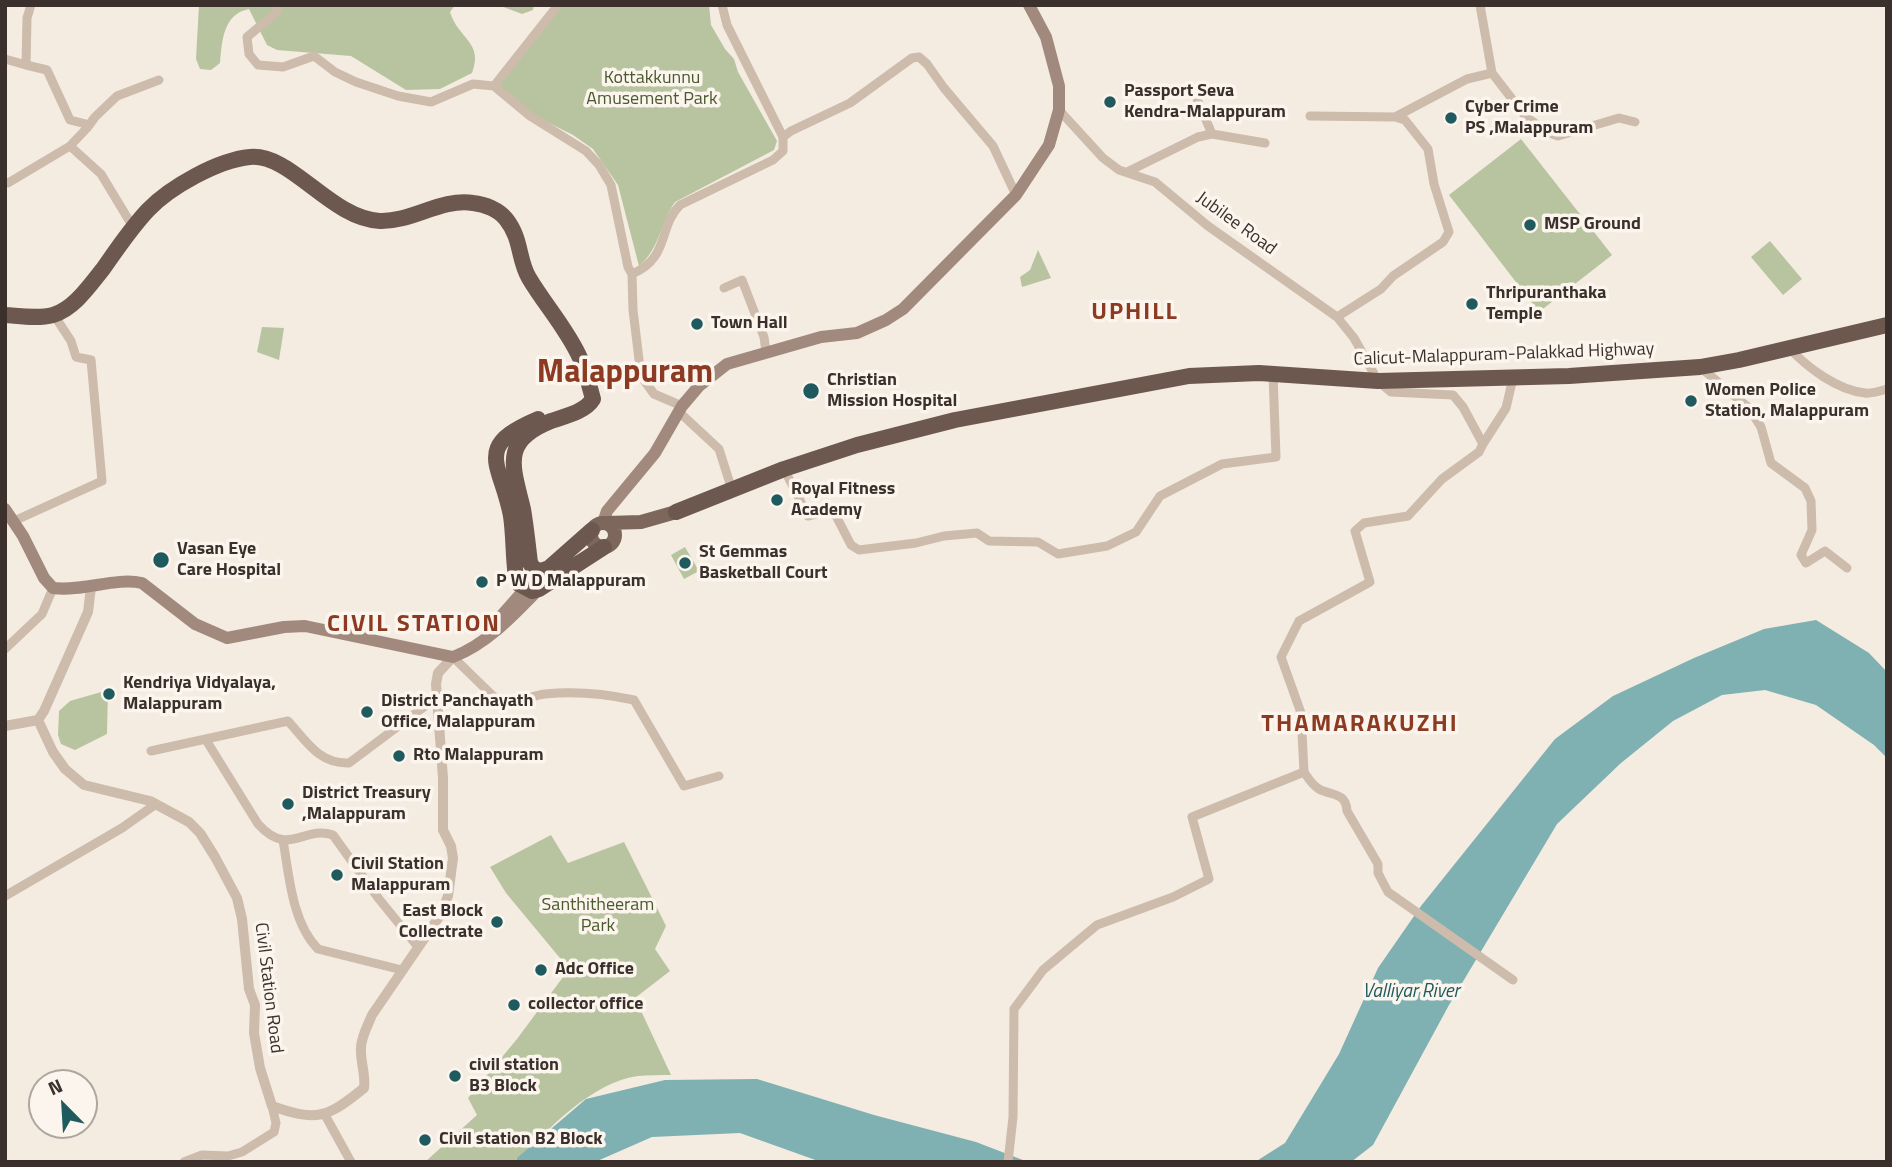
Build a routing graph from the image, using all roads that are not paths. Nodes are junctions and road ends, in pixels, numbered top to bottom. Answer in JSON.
{"nodes":[{"id":1,"x":31,"y":5,"type":"edge"},
{"id":2,"x":279,"y":5,"type":"edge"},
{"id":3,"x":558,"y":5,"type":"edge"},
{"id":4,"x":722,"y":5,"type":"edge"},
{"id":5,"x":1029,"y":5,"type":"edge"},
{"id":6,"x":1480,"y":5,"type":"edge"},
{"id":7,"x":5,"y":59,"type":"edge"},
{"id":8,"x":26,"y":65,"type":"junction"},
{"id":9,"x":1492,"y":73,"type":"junction"},
{"id":10,"x":159,"y":80,"type":"dead end"},
{"id":11,"x":494,"y":86,"type":"junction"},
{"id":12,"x":1198,"y":99,"type":"dead end"},
{"id":13,"x":1059,"y":110,"type":"junction"},
{"id":14,"x":1310,"y":116,"type":"dead end"},
{"id":15,"x":1395,"y":117,"type":"junction"},
{"id":16,"x":1635,"y":122,"type":"dead end"},
{"id":17,"x":87,"y":128,"type":"junction"},
{"id":18,"x":1212,"y":134,"type":"junction"},
{"id":19,"x":783,"y":137,"type":"junction"},
{"id":20,"x":1265,"y":143,"type":"dead end"},
{"id":21,"x":70,"y":146,"type":"junction"},
{"id":22,"x":1126,"y":172,"type":"junction"},
{"id":23,"x":8,"y":184,"type":"dead end"},
{"id":24,"x":1016,"y":195,"type":"junction"},
{"id":25,"x":133,"y":227,"type":"junction"},
{"id":26,"x":632,"y":274,"type":"junction"},
{"id":27,"x":724,"y":288,"type":"dead end"},
{"id":28,"x":5,"y":315,"type":"edge"},
{"id":29,"x":54,"y":315,"type":"junction"},
{"id":30,"x":1337,"y":317,"type":"junction"},
{"id":31,"x":1887,"y":325,"type":"edge"},
{"id":32,"x":1789,"y":348,"type":"junction"},
{"id":33,"x":766,"y":352,"type":"junction"},
{"id":34,"x":1700,"y":367,"type":"junction"},
{"id":35,"x":1273,"y":374,"type":"junction"},
{"id":36,"x":1513,"y":377,"type":"junction"},
{"id":37,"x":1378,"y":382,"type":"junction"},
{"id":38,"x":590,"y":387,"type":"junction"},
{"id":39,"x":1887,"y":389,"type":"edge"},
{"id":40,"x":680,"y":408,"type":"junction"},
{"id":41,"x":1483,"y":444,"type":"junction"},
{"id":42,"x":784,"y":469,"type":"junction"},
{"id":43,"x":733,"y":490,"type":"junction"},
{"id":44,"x":5,"y":509,"type":"edge"},
{"id":45,"x":676,"y":512,"type":"junction"},
{"id":46,"x":14,"y":521,"type":"junction"},
{"id":47,"x":601,"y":525,"type":"junction"},
{"id":48,"x":609,"y":544,"type":"junction"},
{"id":49,"x":1847,"y":568,"type":"dead end"},
{"id":50,"x":92,"y":587,"type":"junction"},
{"id":51,"x":52,"y":588,"type":"junction"},
{"id":52,"x":532,"y":589,"type":"junction"},
{"id":53,"x":5,"y":649,"type":"edge"},
{"id":54,"x":453,"y":657,"type":"junction"},
{"id":55,"x":436,"y":698,"type":"junction"},
{"id":56,"x":38,"y":720,"type":"junction"},
{"id":57,"x":5,"y":726,"type":"edge"},
{"id":58,"x":206,"y":740,"type":"junction"},
{"id":59,"x":150,"y":751,"type":"dead end"},
{"id":60,"x":1304,"y":772,"type":"junction"},
{"id":61,"x":719,"y":776,"type":"dead end"},
{"id":62,"x":156,"y":804,"type":"junction"},
{"id":63,"x":284,"y":840,"type":"junction"},
{"id":64,"x":5,"y":896,"type":"edge"},
{"id":65,"x":418,"y":947,"type":"junction"},
{"id":66,"x":402,"y":970,"type":"junction"},
{"id":67,"x":1513,"y":980,"type":"dead end"},
{"id":68,"x":271,"y":1106,"type":"junction"},
{"id":69,"x":325,"y":1115,"type":"junction"},
{"id":70,"x":184,"y":1162,"type":"edge"},
{"id":71,"x":351,"y":1162,"type":"edge"},
{"id":72,"x":1008,"y":1162,"type":"edge"}],
"edges":[{"from":1,"to":8,"type":"street"},
{"from":2,"to":11,"type":"street"},
{"from":3,"to":11,"type":"street"},
{"from":4,"to":19,"type":"street"},
{"from":5,"to":13,"type":"main road"},
{"from":6,"to":9,"type":"street"},
{"from":7,"to":8,"type":"street"},
{"from":8,"to":17,"type":"street"},
{"from":9,"to":15,"type":"street"},
{"from":9,"to":16,"type":"street"},
{"from":10,"to":17,"type":"street"},
{"from":11,"to":26,"type":"street"},
{"from":12,"to":18,"type":"street"},
{"from":13,"to":22,"type":"street","name":"Jubilee Road"},
{"from":13,"to":24,"type":"main road"},
{"from":14,"to":15,"type":"street"},
{"from":15,"to":30,"type":"street"},
{"from":17,"to":21,"type":"street"},
{"from":18,"to":20,"type":"street"},
{"from":18,"to":22,"type":"street"},
{"from":19,"to":24,"type":"street"},
{"from":19,"to":26,"type":"street"},
{"from":21,"to":23,"type":"street"},
{"from":21,"to":25,"type":"street"},
{"from":22,"to":30,"type":"street","name":"Jubilee Road"},
{"from":24,"to":33,"type":"main road"},
{"from":25,"to":29,"type":"highway"},
{"from":25,"to":38,"type":"highway"},
{"from":26,"to":40,"type":"street"},
{"from":27,"to":33,"type":"street"},
{"from":28,"to":29,"type":"highway"},
{"from":29,"to":46,"type":"street"},
{"from":30,"to":37,"type":"street","name":"Jubilee Road"},
{"from":31,"to":32,"type":"highway","name":"Calicut-Malappuram-Palakkad Highway"},
{"from":32,"to":34,"type":"highway","name":"Calicut-Malappuram-Palakkad Highway"},
{"from":32,"to":39,"type":"street"},
{"from":33,"to":40,"type":"main road"},
{"from":34,"to":36,"type":"highway","name":"Calicut-Malappuram-Palakkad Highway"},
{"from":34,"to":49,"type":"street"},
{"from":35,"to":37,"type":"highway","name":"Calicut-Malappuram-Palakkad Highway"},
{"from":35,"to":42,"type":"highway","name":"Calicut-Malappuram-Palakkad Highway"},
{"from":35,"to":42,"type":"street"},
{"from":36,"to":37,"type":"highway","name":"Calicut-Malappuram-Palakkad Highway"},
{"from":36,"to":41,"type":"street"},
{"from":37,"to":41,"type":"street"},
{"from":38,"to":47,"type":"highway"},
{"from":38,"to":52,"type":"highway"},
{"from":40,"to":43,"type":"street"},
{"from":40,"to":47,"type":"main road"},
{"from":41,"to":60,"type":"street"},
{"from":42,"to":43,"type":"highway","name":"Calicut-Malappuram-Palakkad Highway"},
{"from":43,"to":45,"type":"highway","name":"Calicut-Malappuram-Palakkad Highway"},
{"from":44,"to":46,"type":"main road"},
{"from":45,"to":47,"type":"main road","name":"Calicut-Malappuram-Palakkad Highway"},
{"from":45,"to":48,"type":"main road","name":"Calicut-Malappuram-Palakkad Highway"},
{"from":46,"to":51,"type":"main road"},
{"from":47,"to":48,"type":"main road"},
{"from":47,"to":48,"type":"main road"},
{"from":48,"to":52,"type":"highway","name":"Calicut-Malappuram-Palakkad Highway"},
{"from":50,"to":51,"type":"main road"},
{"from":50,"to":54,"type":"main road"},
{"from":50,"to":56,"type":"street"},
{"from":51,"to":53,"type":"street"},
{"from":52,"to":54,"type":"main road"},
{"from":54,"to":55,"type":"street"},
{"from":54,"to":61,"type":"street"},
{"from":55,"to":58,"type":"street"},
{"from":55,"to":65,"type":"street"},
{"from":56,"to":57,"type":"street"},
{"from":56,"to":62,"type":"street","name":"Civil Station Road"},
{"from":58,"to":59,"type":"street"},
{"from":58,"to":63,"type":"street"},
{"from":60,"to":67,"type":"street"},
{"from":60,"to":72,"type":"street"},
{"from":62,"to":64,"type":"street"},
{"from":62,"to":68,"type":"street","name":"Civil Station Road"},
{"from":63,"to":65,"type":"street"},
{"from":63,"to":66,"type":"street"},
{"from":65,"to":66,"type":"street"},
{"from":66,"to":69,"type":"street"},
{"from":68,"to":69,"type":"street"},
{"from":68,"to":70,"type":"street"},
{"from":69,"to":71,"type":"street"}]}
